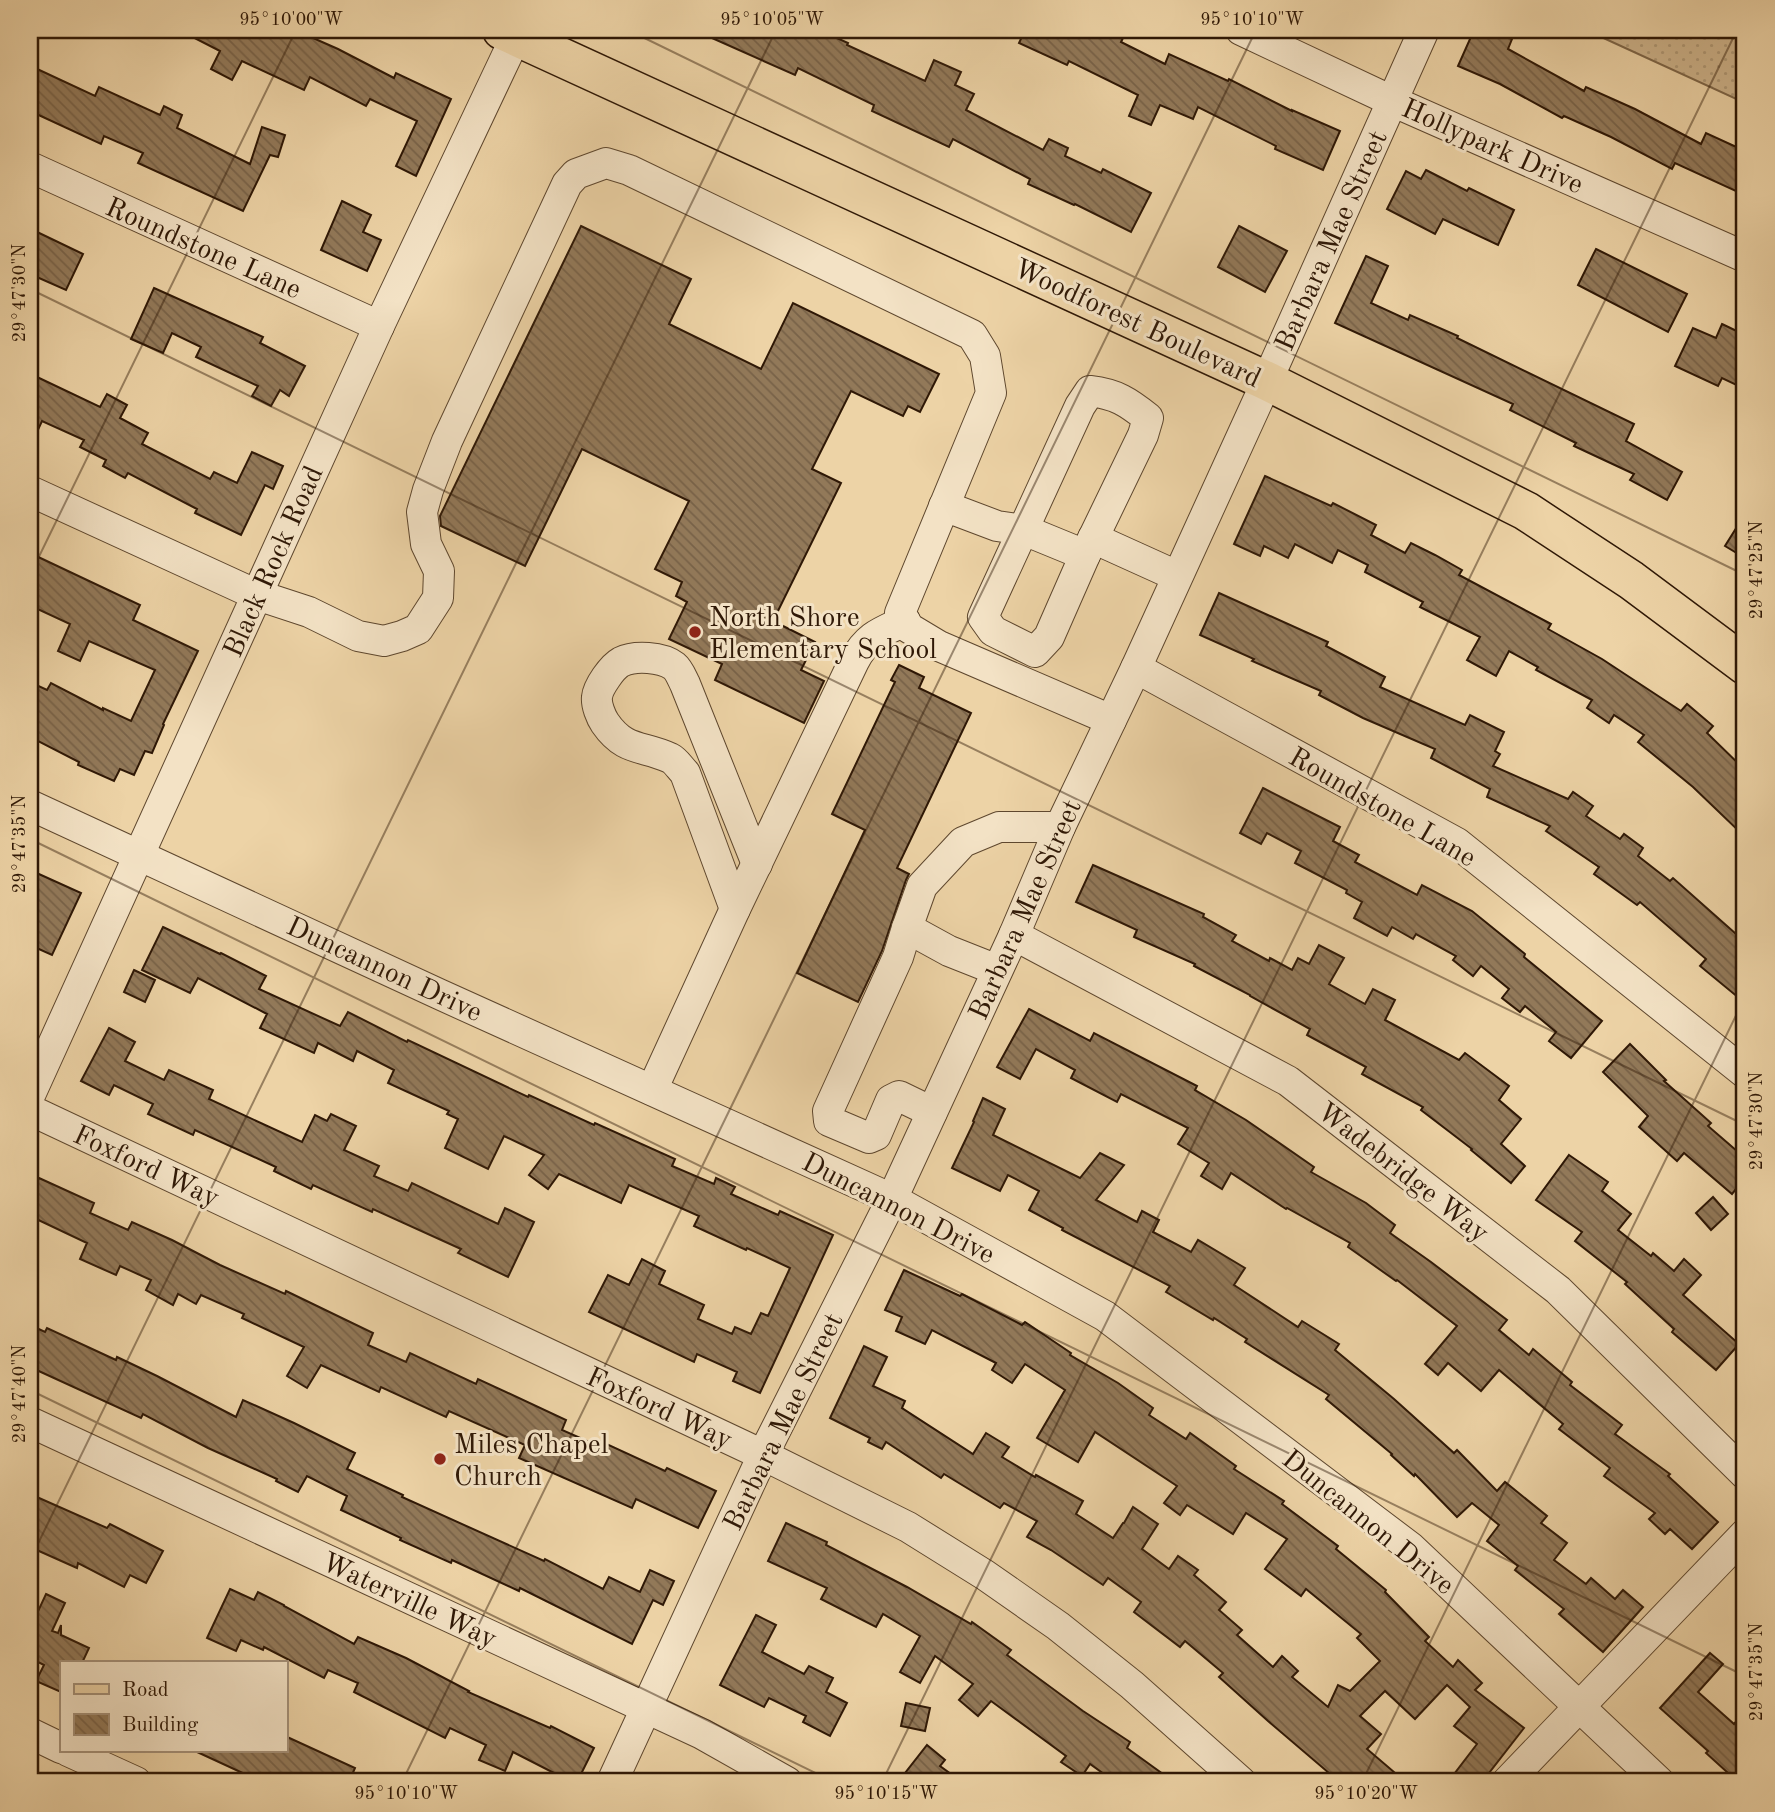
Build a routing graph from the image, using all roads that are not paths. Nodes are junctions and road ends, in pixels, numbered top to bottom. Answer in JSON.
{"nodes":[{"id":1,"x":1241,"y":30,"type":"edge"},
{"id":2,"x":1424,"y":30,"type":"edge"},
{"id":3,"x":512,"y":32,"type":"edge"},
{"id":4,"x":1392,"y":101,"type":"junction"},
{"id":5,"x":30,"y":167,"type":"edge"},
{"id":6,"x":1745,"y":257,"type":"edge"},
{"id":7,"x":379,"y":326,"type":"junction"},
{"id":8,"x":1267,"y":381,"type":"junction"},
{"id":9,"x":30,"y":491,"type":"edge"},
{"id":10,"x":944,"y":506,"type":"junction"},
{"id":11,"x":1024,"y":530,"type":"junction"},
{"id":12,"x":1089,"y":547,"type":"junction"},
{"id":13,"x":1177,"y":576,"type":"junction"},
{"id":14,"x":257,"y":595,"type":"junction"},
{"id":15,"x":905,"y":621,"type":"junction"},
{"id":16,"x":1745,"y":665,"type":"edge"},
{"id":17,"x":1136,"y":668,"type":"junction"},
{"id":18,"x":1111,"y":720,"type":"junction"},
{"id":19,"x":30,"y":805,"type":"edge"},
{"id":20,"x":1059,"y":827,"type":"junction"},
{"id":21,"x":138,"y":855,"type":"junction"},
{"id":22,"x":757,"y":864,"type":"junction"},
{"id":23,"x":736,"y":909,"type":"junction"},
{"id":24,"x":907,"y":929,"type":"junction"},
{"id":25,"x":1014,"y":935,"type":"junction"},
{"id":26,"x":997,"y":970,"type":"junction"},
{"id":27,"x":1745,"y":1073,"type":"edge"},
{"id":28,"x":652,"y":1090,"type":"junction"},
{"id":29,"x":30,"y":1095,"type":"edge"},
{"id":30,"x":30,"y":1110,"type":"edge"},
{"id":31,"x":932,"y":1112,"type":"junction"},
{"id":32,"x":892,"y":1199,"type":"junction"},
{"id":33,"x":30,"y":1422,"type":"edge"},
{"id":34,"x":763,"y":1455,"type":"junction"},
{"id":35,"x":1745,"y":1474,"type":"edge"},
{"id":36,"x":1745,"y":1534,"type":"edge"},
{"id":37,"x":1580,"y":1706,"type":"junction"},
{"id":38,"x":646,"y":1708,"type":"junction"},
{"id":39,"x":30,"y":1733,"type":"edge"},
{"id":40,"x":60,"y":1748,"type":"edge"},
{"id":41,"x":70,"y":1752,"type":"edge"},
{"id":42,"x":136,"y":1782,"type":"edge"},
{"id":43,"x":612,"y":1782,"type":"edge"},
{"id":44,"x":787,"y":1782,"type":"edge"},
{"id":45,"x":1241,"y":1782,"type":"edge"},
{"id":46,"x":1507,"y":1782,"type":"edge"},
{"id":47,"x":1659,"y":1782,"type":"edge"}],
"edges":[{"from":1,"to":4,"type":"street","name":"Hollypark Drive"},
{"from":2,"to":4,"type":"street","name":"Barbara Mae Street"},
{"from":3,"to":7,"type":"street","name":"Black Rock Road"},
{"from":3,"to":8,"type":"main road","name":"Woodforest Boulevard"},
{"from":4,"to":6,"type":"street","name":"Hollypark Drive"},
{"from":4,"to":8,"type":"street","name":"Barbara Mae Street"},
{"from":5,"to":7,"type":"street","name":"Roundstone Lane"},
{"from":7,"to":14,"type":"street","name":"Black Rock Road"},
{"from":8,"to":13,"type":"street","name":"Barbara Mae Street"},
{"from":8,"to":16,"type":"main road","name":"Woodforest Boulevard"},
{"from":9,"to":14,"type":"street"},
{"from":10,"to":11,"type":"street"},
{"from":10,"to":14,"type":"street"},
{"from":10,"to":15,"type":"street"},
{"from":11,"to":12,"type":"street"},
{"from":11,"to":12,"type":"street"},
{"from":11,"to":12,"type":"street"},
{"from":12,"to":13,"type":"street"},
{"from":13,"to":17,"type":"street","name":"Barbara Mae Street"},
{"from":14,"to":21,"type":"street","name":"Black Rock Road"},
{"from":15,"to":18,"type":"street"},
{"from":15,"to":22,"type":"street"},
{"from":17,"to":18,"type":"street","name":"Barbara Mae Street"},
{"from":17,"to":27,"type":"street","name":"Roundstone Lane"},
{"from":18,"to":20,"type":"street","name":"Barbara Mae Street"},
{"from":19,"to":21,"type":"street","name":"Duncannon Drive"},
{"from":20,"to":24,"type":"street"},
{"from":20,"to":25,"type":"street","name":"Barbara Mae Street"},
{"from":21,"to":28,"type":"street","name":"Duncannon Drive"},
{"from":21,"to":29,"type":"street","name":"Black Rock Road"},
{"from":22,"to":23,"type":"street"},
{"from":22,"to":23,"type":"street"},
{"from":23,"to":28,"type":"street"},
{"from":24,"to":26,"type":"street"},
{"from":24,"to":31,"type":"street"},
{"from":25,"to":26,"type":"street","name":"Barbara Mae Street"},
{"from":25,"to":35,"type":"street","name":"Wadebridge Way"},
{"from":26,"to":31,"type":"street","name":"Barbara Mae Street"},
{"from":28,"to":32,"type":"street","name":"Duncannon Drive"},
{"from":30,"to":34,"type":"street","name":"Foxford Way"},
{"from":31,"to":32,"type":"street","name":"Barbara Mae Street"},
{"from":32,"to":34,"type":"street","name":"Barbara Mae Street"},
{"from":32,"to":37,"type":"street","name":"Duncannon Drive"},
{"from":33,"to":38,"type":"street","name":"Waterville Way"},
{"from":34,"to":38,"type":"street","name":"Barbara Mae Street"},
{"from":34,"to":45,"type":"street","name":"Foxford Way"},
{"from":36,"to":37,"type":"street"},
{"from":37,"to":46,"type":"street"},
{"from":37,"to":47,"type":"street","name":"Duncannon Drive"},
{"from":38,"to":43,"type":"street","name":"Barbara Mae Street"},
{"from":38,"to":44,"type":"street","name":"Waterville Way"},
{"from":39,"to":40,"type":"street"},
{"from":41,"to":42,"type":"street"}]}
